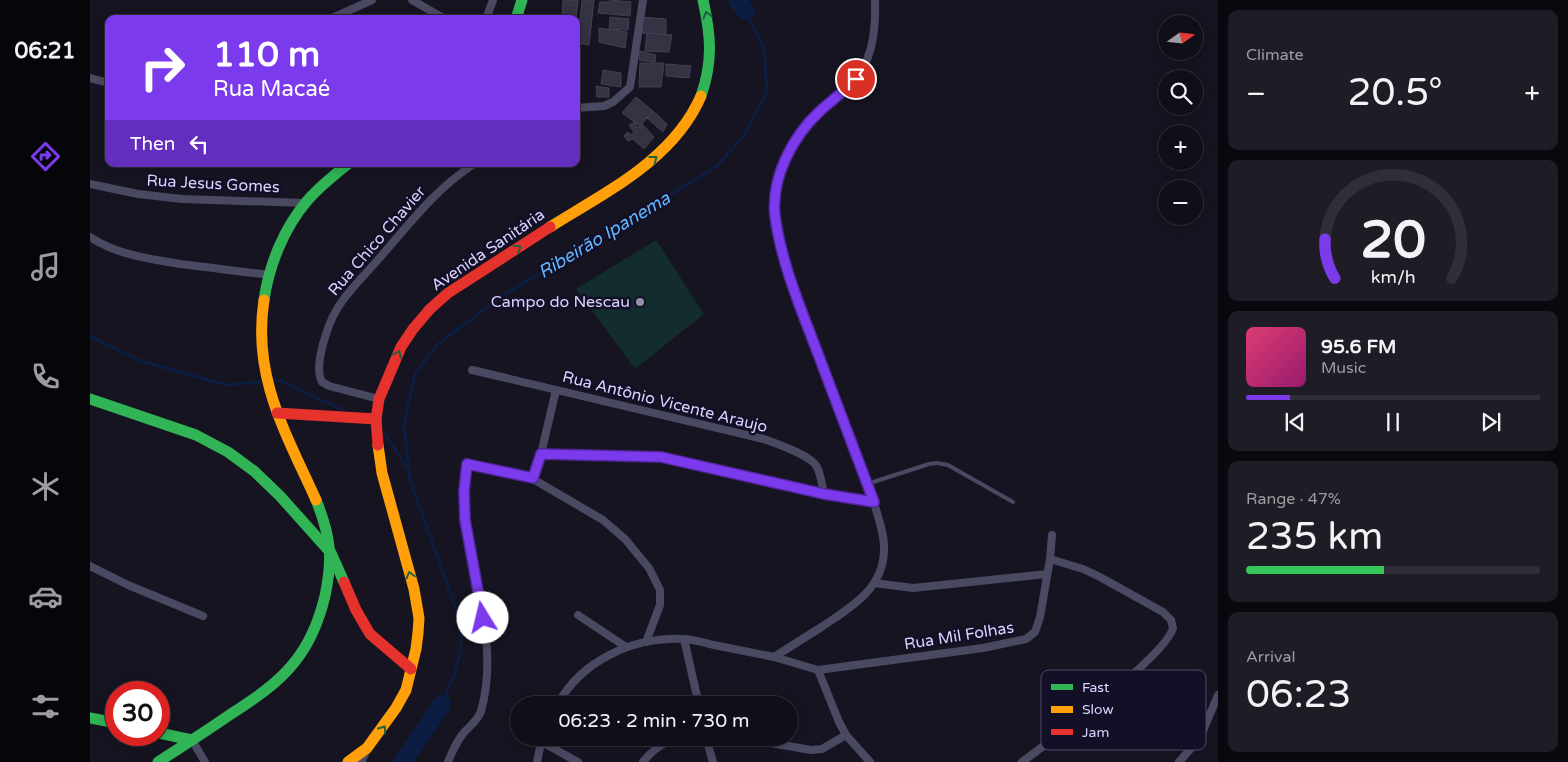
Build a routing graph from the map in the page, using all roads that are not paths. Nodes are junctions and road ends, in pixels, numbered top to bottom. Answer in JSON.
{"nodes":[{"id":1,"x":372,"y":0,"type":"edge"},
{"id":2,"x":412,"y":0,"type":"edge"},
{"id":3,"x":493,"y":0,"type":"edge"},
{"id":4,"x":522,"y":0,"type":"edge"},
{"id":5,"x":643,"y":0,"type":"edge"},
{"id":6,"x":703,"y":0,"type":"edge"},
{"id":7,"x":875,"y":0,"type":"edge"},
{"id":8,"x":339,"y":15,"type":"edge"},
{"id":9,"x":438,"y":15,"type":"edge"},
{"id":10,"x":487,"y":15,"type":"edge"},
{"id":11,"x":517,"y":15,"type":"edge"},
{"id":12,"x":90,"y":78,"type":"edge"},
{"id":13,"x":105,"y":82,"type":"edge"},
{"id":14,"x":580,"y":108,"type":"edge"},
{"id":15,"x":345,"y":167,"type":"edge"},
{"id":16,"x":470,"y":167,"type":"edge"},
{"id":17,"x":90,"y":184,"type":"edge"},
{"id":18,"x":306,"y":203,"type":"junction"},
{"id":19,"x":90,"y":237,"type":"edge"},
{"id":20,"x":269,"y":275,"type":"junction"},
{"id":21,"x":472,"y":370,"type":"dead end"},
{"id":22,"x":556,"y":390,"type":"junction"},
{"id":23,"x":90,"y":398,"type":"edge"},
{"id":24,"x":380,"y":399,"type":"junction"},
{"id":25,"x":276,"y":413,"type":"junction"},
{"id":26,"x":376,"y":419,"type":"junction"},
{"id":27,"x":541,"y":454,"type":"junction"},
{"id":28,"x":533,"y":478,"type":"junction"},
{"id":29,"x":867,"y":484,"type":"junction"},
{"id":30,"x":824,"y":494,"type":"junction"},
{"id":31,"x":874,"y":502,"type":"junction"},
{"id":32,"x":1013,"y":502,"type":"dead end"},
{"id":33,"x":1052,"y":536,"type":"dead end"},
{"id":34,"x":331,"y":553,"type":"junction"},
{"id":35,"x":1050,"y":559,"type":"junction"},
{"id":36,"x":90,"y":566,"type":"edge"},
{"id":37,"x":1048,"y":574,"type":"junction"},
{"id":38,"x":874,"y":583,"type":"junction"},
{"id":39,"x":578,"y":615,"type":"dead end"},
{"id":40,"x":203,"y":616,"type":"dead end"},
{"id":41,"x":684,"y":639,"type":"junction"},
{"id":42,"x":646,"y":642,"type":"junction"},
{"id":43,"x":626,"y":647,"type":"junction"},
{"id":44,"x":774,"y":657,"type":"junction"},
{"id":45,"x":411,"y":669,"type":"junction"},
{"id":46,"x":818,"y":670,"type":"junction"},
{"id":47,"x":1136,"y":670,"type":"edge"},
{"id":48,"x":1218,"y":695,"type":"edge"},
{"id":49,"x":563,"y":696,"type":"edge"},
{"id":50,"x":697,"y":696,"type":"edge"},
{"id":51,"x":90,"y":718,"type":"edge"},
{"id":52,"x":105,"y":721,"type":"edge"},
{"id":53,"x":1206,"y":724,"type":"edge"},
{"id":54,"x":170,"y":735,"type":"edge"},
{"id":55,"x":846,"y":735,"type":"junction"},
{"id":56,"x":192,"y":740,"type":"junction"},
{"id":57,"x":540,"y":746,"type":"edge"},
{"id":58,"x":552,"y":746,"type":"edge"},
{"id":59,"x":660,"y":746,"type":"edge"},
{"id":60,"x":708,"y":746,"type":"edge"},
{"id":61,"x":788,"y":746,"type":"edge"},
{"id":62,"x":367,"y":748,"type":"junction"},
{"id":63,"x":1041,"y":748,"type":"edge"},
{"id":64,"x":1190,"y":750,"type":"edge"},
{"id":65,"x":158,"y":762,"type":"edge"},
{"id":66,"x":205,"y":762,"type":"edge"},
{"id":67,"x":348,"y":762,"type":"edge"},
{"id":68,"x":361,"y":762,"type":"edge"},
{"id":69,"x":448,"y":762,"type":"edge"},
{"id":70,"x":537,"y":762,"type":"edge"},
{"id":71,"x":578,"y":762,"type":"edge"},
{"id":72,"x":643,"y":762,"type":"edge"},
{"id":73,"x":713,"y":762,"type":"edge"},
{"id":74,"x":870,"y":762,"type":"edge"},
{"id":75,"x":1022,"y":762,"type":"edge"},
{"id":76,"x":1179,"y":762,"type":"edge"}],
"edges":[{"from":1,"to":8,"type":"street"},
{"from":2,"to":9,"type":"street"},
{"from":3,"to":10,"type":"street"},
{"from":4,"to":11,"type":"street"},
{"from":5,"to":14,"type":"street"},
{"from":24,"to":6,"type":"street","name":"Avenida Sanitária","one_way":true},
{"from":7,"to":29,"type":"street"},
{"from":12,"to":13,"type":"street"},
{"from":15,"to":18,"type":"street"},
{"from":16,"to":24,"type":"street","name":"Rua Chico Chavier"},
{"from":17,"to":18,"type":"street","name":"Rua Jesus Gomes"},
{"from":18,"to":20,"type":"street"},
{"from":19,"to":20,"type":"street"},
{"from":20,"to":25,"type":"street"},
{"from":21,"to":22,"type":"street","name":"Rua Antônio Vicente Araujo"},
{"from":22,"to":27,"type":"street"},
{"from":22,"to":30,"type":"street","name":"Rua Antônio Vicente Araujo"},
{"from":23,"to":34,"type":"street"},
{"from":24,"to":26,"type":"street","name":"Avenida Sanitária"},
{"from":25,"to":26,"type":"street"},
{"from":25,"to":34,"type":"street"},
{"from":45,"to":26,"type":"street","name":"Avenida Sanitária","one_way":true},
{"from":27,"to":28,"type":"street"},
{"from":27,"to":30,"type":"street"},
{"from":28,"to":42,"type":"street"},
{"from":28,"to":69,"type":"street"},
{"from":29,"to":31,"type":"street"},
{"from":29,"to":32,"type":"lane"},
{"from":30,"to":31,"type":"street"},
{"from":31,"to":38,"type":"street"},
{"from":33,"to":35,"type":"street","name":"Rua Mil Folhas"},
{"from":34,"to":45,"type":"street"},
{"from":34,"to":56,"type":"street"},
{"from":35,"to":37,"type":"street","name":"Rua Mil Folhas"},
{"from":35,"to":47,"type":"street"},
{"from":36,"to":40,"type":"street"},
{"from":37,"to":38,"type":"street"},
{"from":37,"to":46,"type":"street","name":"Rua Mil Folhas"},
{"from":38,"to":44,"type":"street"},
{"from":39,"to":43,"type":"street"},
{"from":41,"to":42,"type":"street"},
{"from":41,"to":44,"type":"street"},
{"from":41,"to":50,"type":"street"},
{"from":42,"to":43,"type":"street"},
{"from":43,"to":49,"type":"street"},
{"from":44,"to":46,"type":"street"},
{"from":62,"to":45,"type":"street","name":"Avenida Sanitária","one_way":true},
{"from":46,"to":55,"type":"street"},
{"from":48,"to":53,"type":"street"},
{"from":51,"to":52,"type":"street"},
{"from":54,"to":56,"type":"street"},
{"from":55,"to":61,"type":"street"},
{"from":55,"to":74,"type":"street"},
{"from":56,"to":65,"type":"street"},
{"from":56,"to":66,"type":"street"},
{"from":57,"to":70,"type":"street"},
{"from":58,"to":71,"type":"street"},
{"from":59,"to":72,"type":"street"},
{"from":60,"to":73,"type":"street"},
{"from":62,"to":67,"type":"street","name":"Avenida Sanitária"},
{"from":62,"to":68,"type":"street"},
{"from":63,"to":75,"type":"street"},
{"from":64,"to":76,"type":"street"}]}
